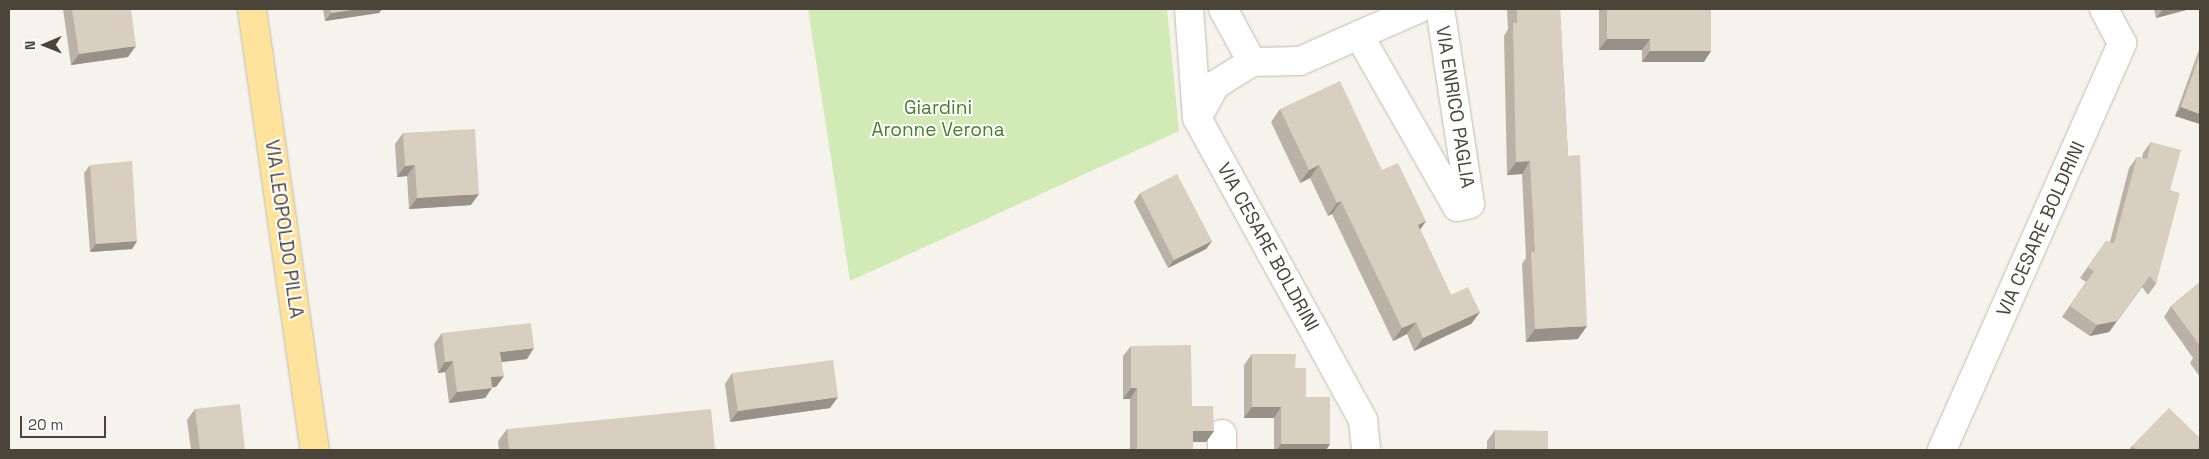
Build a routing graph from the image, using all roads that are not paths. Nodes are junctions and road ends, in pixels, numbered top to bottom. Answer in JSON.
{"nodes":[{"id":1,"x":252,"y":9,"type":"edge"},
{"id":2,"x":1188,"y":9,"type":"edge"},
{"id":3,"x":1223,"y":9,"type":"edge"},
{"id":4,"x":1418,"y":9,"type":"edge"},
{"id":5,"x":1440,"y":9,"type":"edge"},
{"id":6,"x":2104,"y":9,"type":"edge"},
{"id":7,"x":1359,"y":35,"type":"junction"},
{"id":8,"x":1252,"y":62,"type":"junction"},
{"id":9,"x":1197,"y":118,"type":"junction"},
{"id":10,"x":315,"y":450,"type":"edge"},
{"id":11,"x":1366,"y":450,"type":"edge"},
{"id":12,"x":1942,"y":450,"type":"edge"}],
"edges":[{"from":1,"to":10,"type":"main road","name":"VIA LEOPOLDO PILLA"},
{"from":2,"to":9,"type":"street"},
{"from":3,"to":8,"type":"street"},
{"from":4,"to":7,"type":"street"},
{"from":5,"to":7,"type":"street","name":"VIA ENRICO PAGLIA"},
{"from":6,"to":12,"type":"street","name":"VIA CESARE BOLDRINI"},
{"from":7,"to":8,"type":"street"},
{"from":8,"to":9,"type":"street"},
{"from":9,"to":11,"type":"street","name":"VIA CESARE BOLDRINI"}]}
